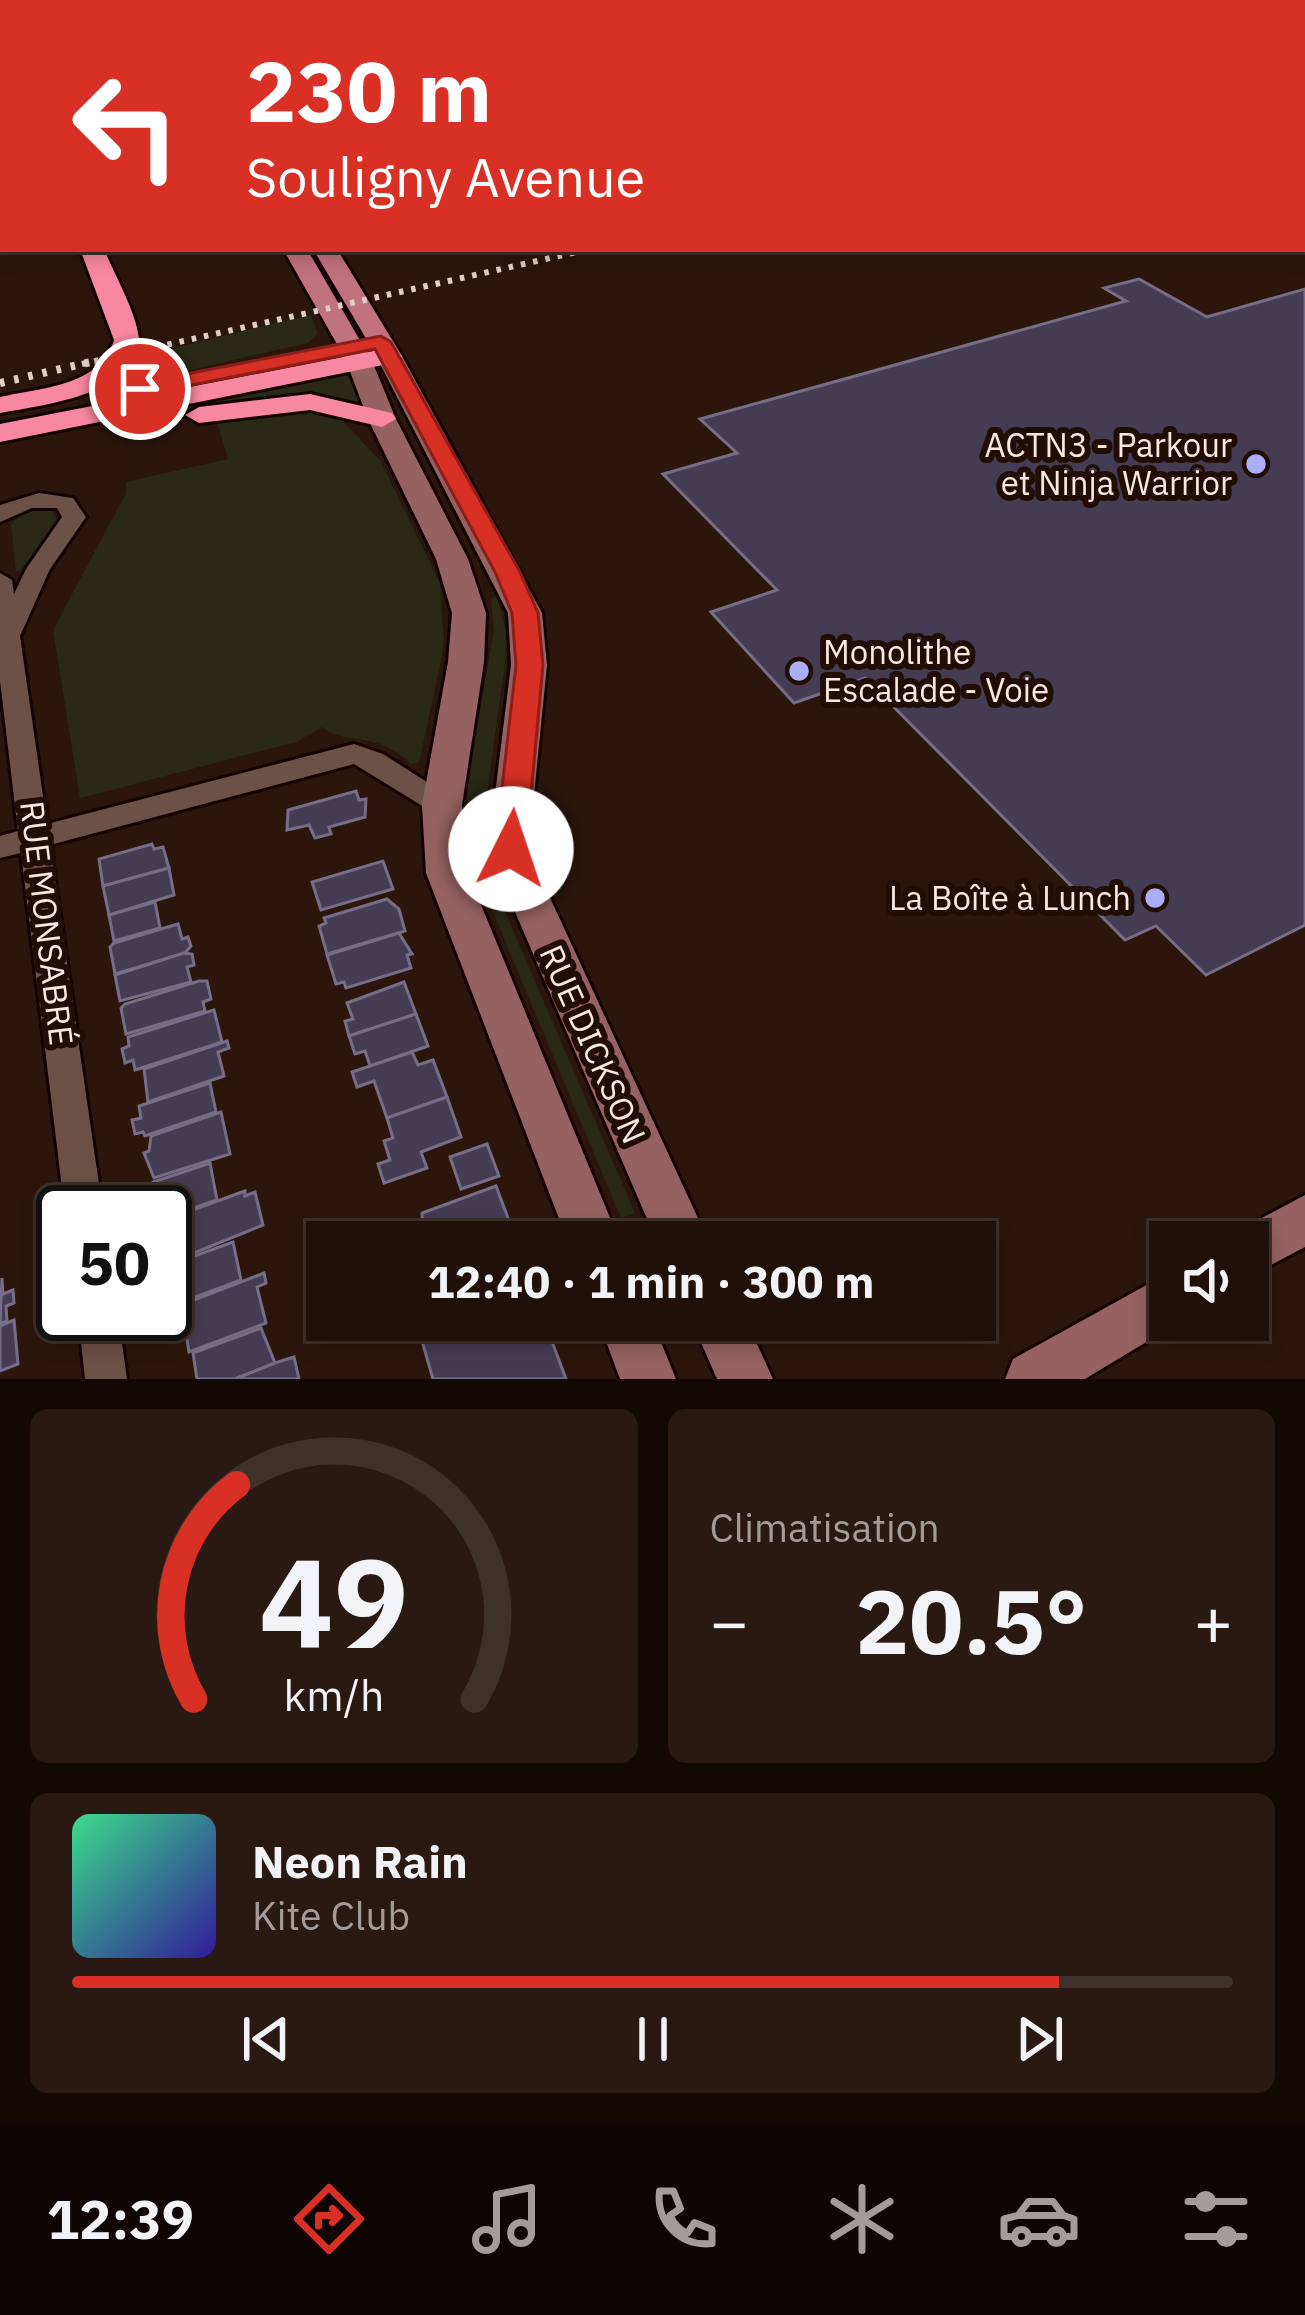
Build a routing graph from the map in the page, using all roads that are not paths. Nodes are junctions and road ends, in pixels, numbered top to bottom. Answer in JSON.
{"nodes":[{"id":1,"x":93,"y":252,"type":"edge"},
{"id":2,"x":297,"y":252,"type":"edge"},
{"id":3,"x":326,"y":252,"type":"edge"},
{"id":4,"x":370,"y":352,"type":"junction"},
{"id":5,"x":0,"y":405,"type":"edge"},
{"id":6,"x":0,"y":417,"type":"edge"},
{"id":7,"x":382,"y":419,"type":"junction"},
{"id":8,"x":0,"y":433,"type":"edge"},
{"id":9,"x":0,"y":445,"type":"edge"},
{"id":10,"x":0,"y":515,"type":"edge"},
{"id":11,"x":0,"y":580,"type":"edge"},
{"id":12,"x":9,"y":634,"type":"junction"},
{"id":13,"x":442,"y":805,"type":"junction"},
{"id":14,"x":36,"y":838,"type":"junction"},
{"id":15,"x":0,"y":847,"type":"edge"},
{"id":16,"x":81,"y":1185,"type":"edge"},
{"id":17,"x":1305,"y":1219,"type":"edge"},
{"id":18,"x":586,"y":1221,"type":"edge"},
{"id":19,"x":674,"y":1221,"type":"edge"},
{"id":20,"x":1269,"y":1240,"type":"edge"},
{"id":21,"x":1149,"y":1310,"type":"edge"},
{"id":22,"x":101,"y":1341,"type":"edge"},
{"id":23,"x":634,"y":1341,"type":"edge"},
{"id":24,"x":728,"y":1341,"type":"edge"},
{"id":25,"x":106,"y":1379,"type":"edge"},
{"id":26,"x":649,"y":1379,"type":"edge"},
{"id":27,"x":745,"y":1379,"type":"edge"},
{"id":28,"x":1033,"y":1379,"type":"edge"}],
"edges":[{"from":1,"to":5,"type":"highway"},
{"from":2,"to":4,"type":"main road","name":"RUE DICKSON"},
{"from":3,"to":4,"type":"main road","name":"RUE DICKSON"},
{"from":4,"to":6,"type":"highway"},
{"from":4,"to":7,"type":"main road","name":"RUE DICKSON"},
{"from":4,"to":8,"type":"highway"},
{"from":4,"to":19,"type":"main road","name":"RUE DICKSON"},
{"from":7,"to":9,"type":"highway"},
{"from":7,"to":13,"type":"main road","name":"RUE DICKSON"},
{"from":10,"to":12,"type":"street"},
{"from":11,"to":12,"type":"street","name":"RUE MONSABRÉ"},
{"from":12,"to":14,"type":"street","name":"RUE MONSABRÉ"},
{"from":13,"to":14,"type":"street"},
{"from":13,"to":18,"type":"main road","name":"RUE DICKSON"},
{"from":14,"to":15,"type":"street"},
{"from":14,"to":16,"type":"street","name":"RUE MONSABRÉ"},
{"from":17,"to":20,"type":"main road"},
{"from":21,"to":28,"type":"main road"},
{"from":22,"to":25,"type":"street"},
{"from":23,"to":26,"type":"main road"},
{"from":24,"to":27,"type":"main road"}]}
